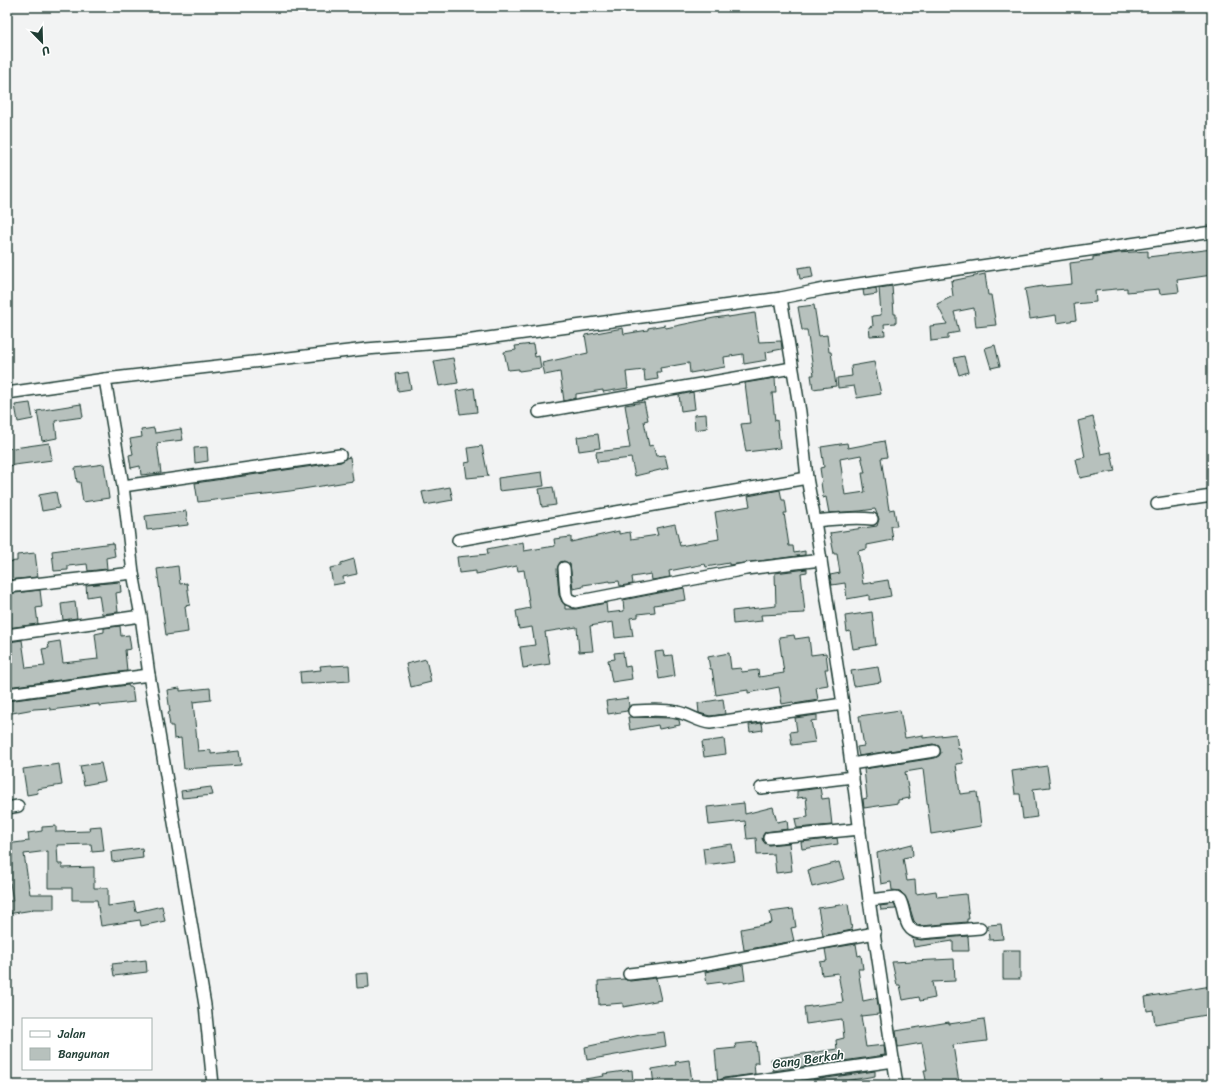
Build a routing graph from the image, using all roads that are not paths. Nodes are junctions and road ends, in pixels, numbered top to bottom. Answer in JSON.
{"nodes":[{"id":1,"x":1212,"y":232,"type":"edge"},
{"id":2,"x":781,"y":298,"type":"junction"},
{"id":3,"x":792,"y":368,"type":"junction"},
{"id":4,"x":105,"y":379,"type":"junction"},
{"id":5,"x":7,"y":393,"type":"edge"},
{"id":6,"x":539,"y":412,"type":"dead end"},
{"id":7,"x":340,"y":455,"type":"dead end"},
{"id":8,"x":807,"y":478,"type":"junction"},
{"id":9,"x":122,"y":486,"type":"junction"},
{"id":10,"x":1212,"y":496,"type":"edge"},
{"id":11,"x":1157,"y":504,"type":"dead end"},
{"id":12,"x":872,"y":519,"type":"dead end"},
{"id":13,"x":815,"y":521,"type":"junction"},
{"id":14,"x":458,"y":540,"type":"dead end"},
{"id":15,"x":821,"y":560,"type":"junction"},
{"id":16,"x":564,"y":568,"type":"dead end"},
{"id":17,"x":133,"y":573,"type":"junction"},
{"id":18,"x":7,"y":587,"type":"edge"},
{"id":19,"x":141,"y":616,"type":"junction"},
{"id":20,"x":7,"y":634,"type":"edge"},
{"id":21,"x":149,"y":675,"type":"junction"},
{"id":22,"x":7,"y":694,"type":"edge"},
{"id":23,"x":844,"y":704,"type":"junction"},
{"id":24,"x":634,"y":711,"type":"dead end"},
{"id":25,"x":934,"y":751,"type":"dead end"},
{"id":26,"x":850,"y":764,"type":"junction"},
{"id":27,"x":852,"y":777,"type":"junction"},
{"id":28,"x":761,"y":788,"type":"dead end"},
{"id":29,"x":860,"y":829,"type":"junction"},
{"id":30,"x":769,"y":838,"type":"dead end"},
{"id":31,"x":870,"y":900,"type":"junction"},
{"id":32,"x":980,"y":928,"type":"dead end"},
{"id":33,"x":875,"y":933,"type":"junction"},
{"id":34,"x":629,"y":974,"type":"dead end"},
{"id":35,"x":894,"y":1061,"type":"junction"},
{"id":36,"x":213,"y":1085,"type":"edge"},
{"id":37,"x":725,"y":1085,"type":"edge"},
{"id":38,"x":897,"y":1085,"type":"edge"}],
"edges":[{"from":1,"to":2,"type":"street"},
{"from":2,"to":3,"type":"street"},
{"from":2,"to":4,"type":"street"},
{"from":3,"to":6,"type":"street"},
{"from":3,"to":8,"type":"street"},
{"from":4,"to":5,"type":"street"},
{"from":4,"to":9,"type":"street"},
{"from":7,"to":9,"type":"street"},
{"from":8,"to":13,"type":"street"},
{"from":8,"to":14,"type":"street"},
{"from":9,"to":17,"type":"street"},
{"from":10,"to":11,"type":"street"},
{"from":12,"to":13,"type":"street"},
{"from":13,"to":15,"type":"street"},
{"from":15,"to":16,"type":"street"},
{"from":15,"to":23,"type":"street"},
{"from":17,"to":18,"type":"street"},
{"from":17,"to":19,"type":"street"},
{"from":19,"to":20,"type":"street"},
{"from":19,"to":21,"type":"street"},
{"from":21,"to":22,"type":"street"},
{"from":21,"to":36,"type":"street"},
{"from":23,"to":24,"type":"street"},
{"from":23,"to":26,"type":"street"},
{"from":25,"to":26,"type":"street"},
{"from":26,"to":27,"type":"street"},
{"from":27,"to":28,"type":"street"},
{"from":27,"to":29,"type":"street"},
{"from":29,"to":30,"type":"street"},
{"from":29,"to":31,"type":"street"},
{"from":31,"to":32,"type":"street"},
{"from":31,"to":33,"type":"street"},
{"from":33,"to":34,"type":"street"},
{"from":33,"to":35,"type":"street"},
{"from":35,"to":37,"type":"street","name":"Gang Berkah"},
{"from":35,"to":38,"type":"street"}]}
